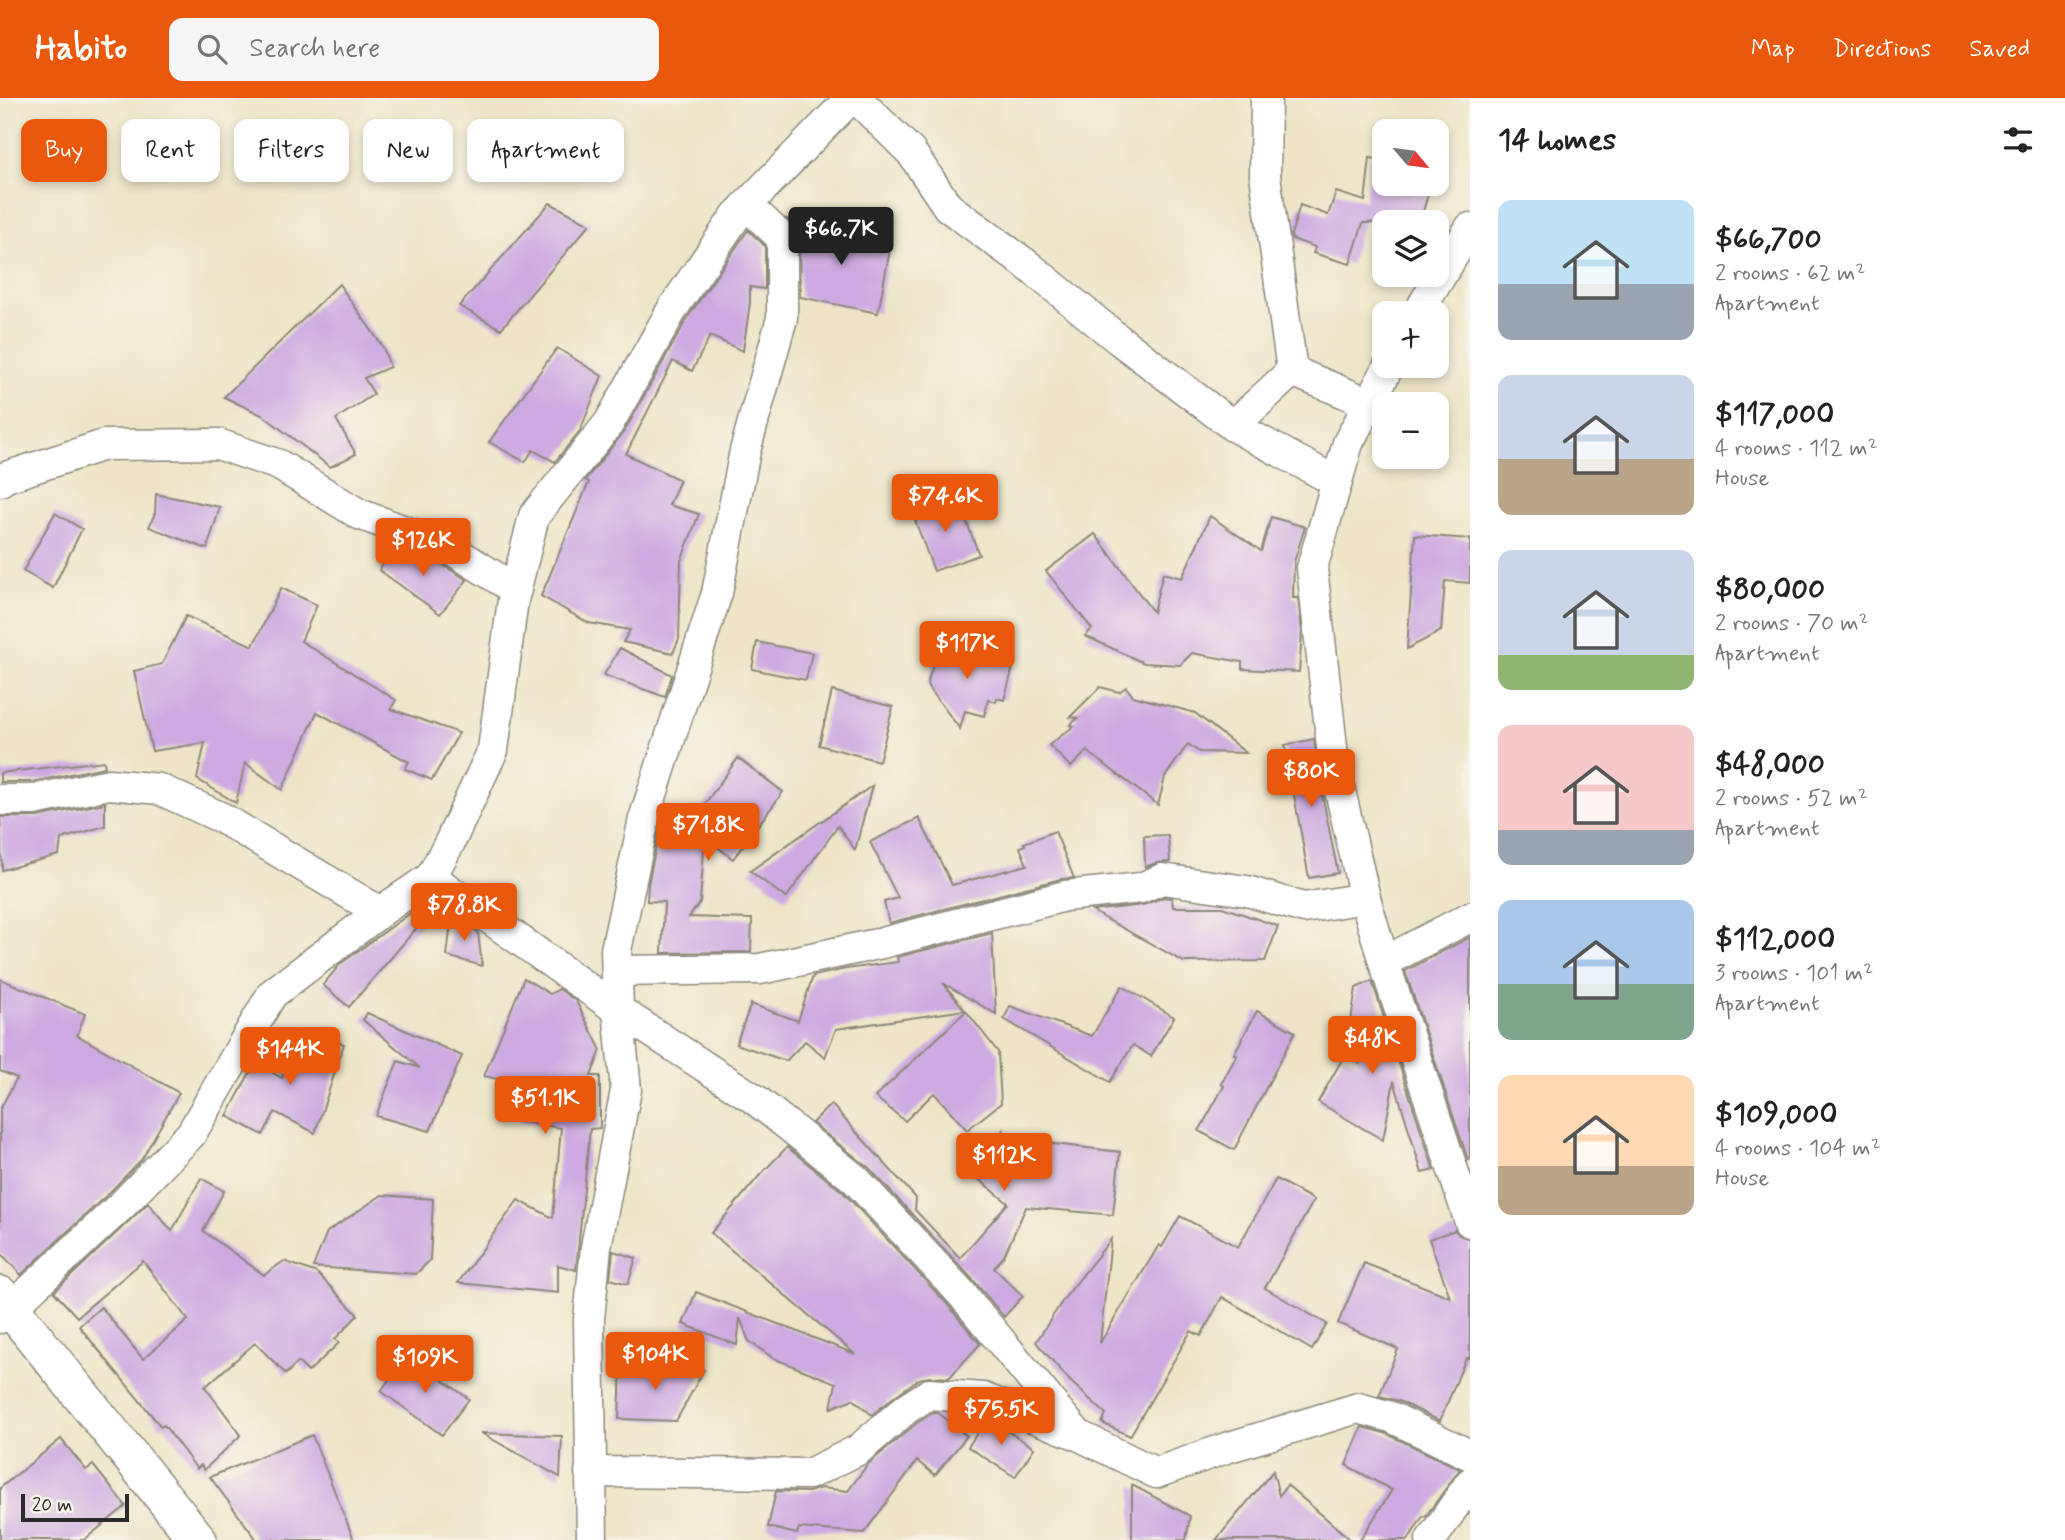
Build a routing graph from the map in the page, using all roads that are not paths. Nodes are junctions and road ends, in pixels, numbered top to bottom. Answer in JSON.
{"nodes":[{"id":1,"x":854,"y":98,"type":"edge"},
{"id":2,"x":1266,"y":98,"type":"edge"},
{"id":3,"x":747,"y":205,"type":"junction"},
{"id":4,"x":1470,"y":228,"type":"edge"},
{"id":5,"x":1425,"y":301,"type":"edge"},
{"id":6,"x":1292,"y":371,"type":"junction"},
{"id":7,"x":1383,"y":378,"type":"edge"},
{"id":8,"x":1369,"y":403,"type":"junction"},
{"id":9,"x":1233,"y":426,"type":"junction"},
{"id":10,"x":0,"y":481,"type":"edge"},
{"id":11,"x":1337,"y":482,"type":"junction"},
{"id":12,"x":516,"y":590,"type":"junction"},
{"id":13,"x":0,"y":800,"type":"edge"},
{"id":14,"x":431,"y":877,"type":"junction"},
{"id":15,"x":1365,"y":898,"type":"junction"},
{"id":16,"x":380,"y":912,"type":"junction"},
{"id":17,"x":1470,"y":917,"type":"edge"},
{"id":18,"x":1384,"y":962,"type":"junction"},
{"id":19,"x":617,"y":971,"type":"junction"},
{"id":20,"x":618,"y":1010,"type":"junction"},
{"id":21,"x":1470,"y":1222,"type":"edge"},
{"id":22,"x":4,"y":1307,"type":"edge"},
{"id":23,"x":1078,"y":1435,"type":"junction"},
{"id":24,"x":1470,"y":1455,"type":"edge"},
{"id":25,"x":590,"y":1472,"type":"junction"},
{"id":26,"x":1470,"y":1483,"type":"edge"},
{"id":27,"x":198,"y":1540,"type":"edge"},
{"id":28,"x":592,"y":1540,"type":"edge"},
{"id":29,"x":1431,"y":1540,"type":"edge"}],
"edges":[{"from":1,"to":3,"type":"street"},
{"from":1,"to":9,"type":"street"},
{"from":2,"to":6,"type":"street"},
{"from":3,"to":12,"type":"street"},
{"from":3,"to":19,"type":"street"},
{"from":4,"to":5,"type":"street"},
{"from":6,"to":8,"type":"street"},
{"from":6,"to":9,"type":"street"},
{"from":7,"to":8,"type":"street"},
{"from":8,"to":11,"type":"street"},
{"from":9,"to":11,"type":"street"},
{"from":10,"to":12,"type":"street"},
{"from":11,"to":15,"type":"street"},
{"from":12,"to":14,"type":"street"},
{"from":13,"to":16,"type":"street"},
{"from":14,"to":16,"type":"street"},
{"from":14,"to":20,"type":"street"},
{"from":15,"to":18,"type":"street"},
{"from":15,"to":19,"type":"street"},
{"from":16,"to":22,"type":"street"},
{"from":17,"to":18,"type":"street"},
{"from":18,"to":21,"type":"street"},
{"from":19,"to":20,"type":"street"},
{"from":20,"to":23,"type":"street"},
{"from":20,"to":25,"type":"street"},
{"from":22,"to":27,"type":"street"},
{"from":23,"to":24,"type":"street"},
{"from":23,"to":25,"type":"street"},
{"from":25,"to":28,"type":"street"},
{"from":26,"to":29,"type":"street"}]}
